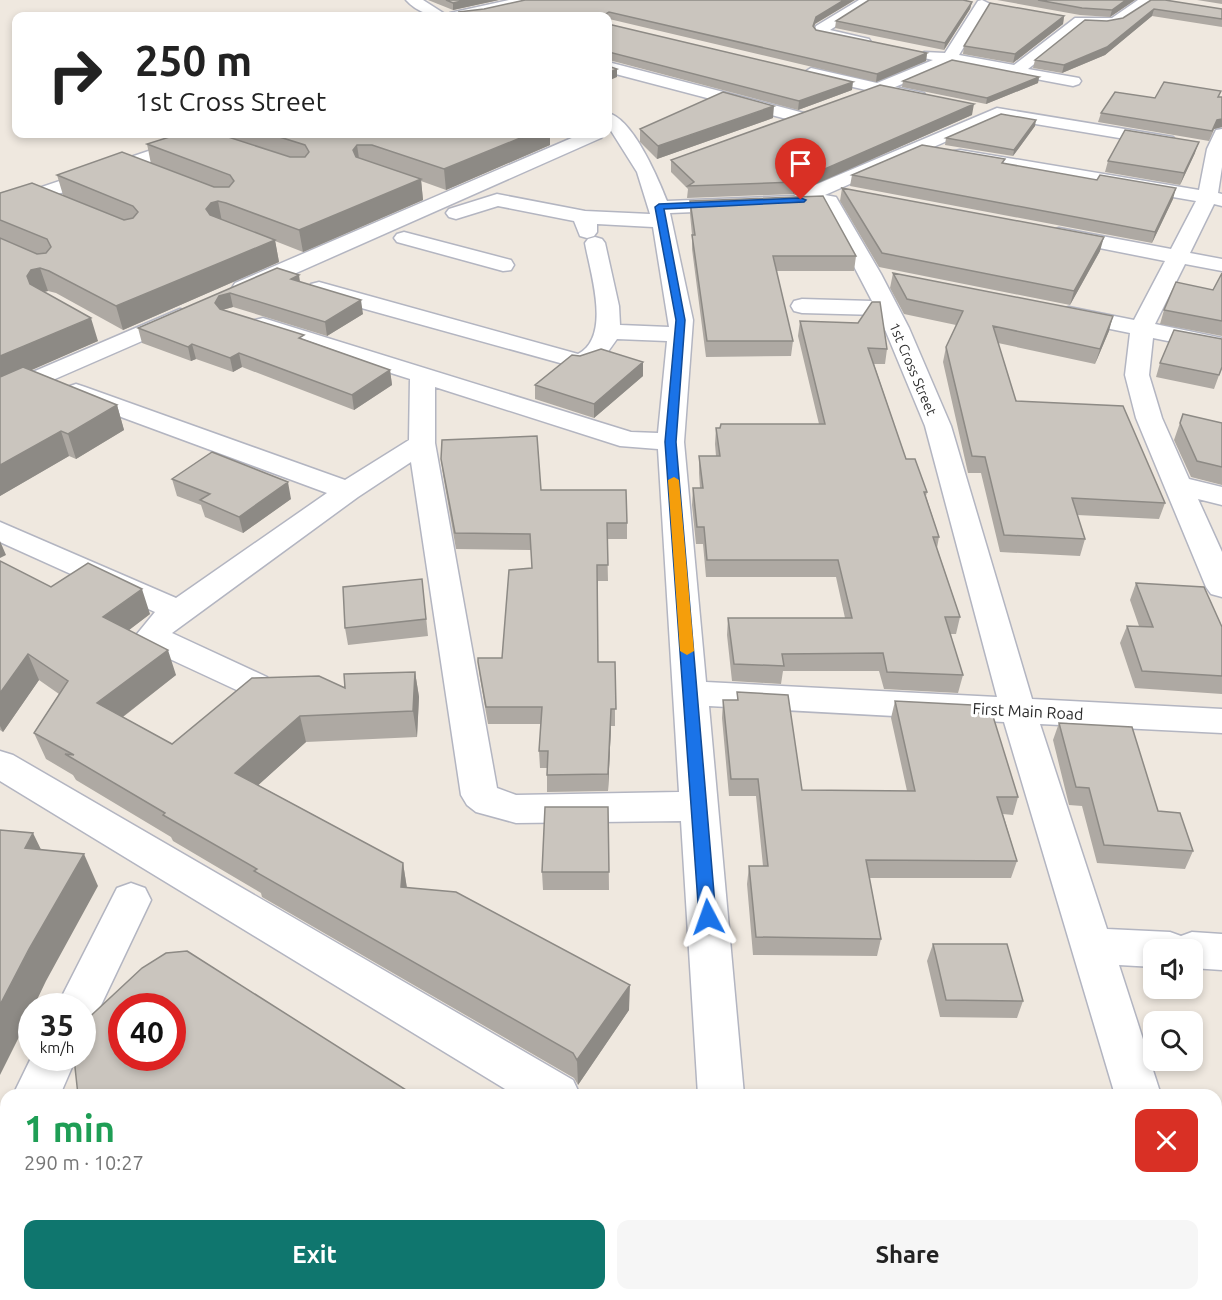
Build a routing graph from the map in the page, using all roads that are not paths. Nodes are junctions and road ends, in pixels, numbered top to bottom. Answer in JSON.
{"nodes":[{"id":1,"x":413,"y":0,"type":"edge"},
{"id":2,"x":528,"y":0,"type":"edge"},
{"id":3,"x":869,"y":0,"type":"edge"},
{"id":4,"x":1147,"y":0,"type":"edge"},
{"id":5,"x":965,"y":2,"type":"edge"},
{"id":6,"x":434,"y":12,"type":"edge"},
{"id":7,"x":473,"y":12,"type":"edge"},
{"id":8,"x":1058,"y":17,"type":"edge"},
{"id":9,"x":1080,"y":21,"type":"junction"},
{"id":10,"x":883,"y":46,"type":"edge"},
{"id":11,"x":916,"y":52,"type":"edge"},
{"id":12,"x":949,"y":59,"type":"junction"},
{"id":13,"x":612,"y":69,"type":"edge"},
{"id":14,"x":798,"y":70,"type":"edge"},
{"id":15,"x":1008,"y":72,"type":"junction"},
{"id":16,"x":1073,"y":81,"type":"dead end"},
{"id":17,"x":877,"y":89,"type":"junction"},
{"id":18,"x":932,"y":100,"type":"edge"},
{"id":19,"x":843,"y":101,"type":"edge"},
{"id":20,"x":1029,"y":102,"type":"dead end"},
{"id":21,"x":964,"y":106,"type":"edge"},
{"id":22,"x":997,"y":113,"type":"junction"},
{"id":23,"x":765,"y":129,"type":"edge"},
{"id":24,"x":612,"y":131,"type":"edge"},
{"id":25,"x":581,"y":138,"type":"edge"},
{"id":26,"x":214,"y":139,"type":"edge"},
{"id":27,"x":1181,"y":143,"type":"edge"},
{"id":28,"x":1216,"y":145,"type":"edge"},
{"id":29,"x":920,"y":148,"type":"junction"},
{"id":30,"x":127,"y":164,"type":"junction"},
{"id":31,"x":160,"y":177,"type":"edge"},
{"id":32,"x":423,"y":191,"type":"edge"},
{"id":33,"x":38,"y":194,"type":"junction"},
{"id":34,"x":818,"y":197,"type":"junction"},
{"id":35,"x":446,"y":199,"type":"junction"},
{"id":36,"x":1215,"y":199,"type":"edge"},
{"id":37,"x":69,"y":207,"type":"edge"},
{"id":38,"x":0,"y":208,"type":"edge"},
{"id":39,"x":660,"y":214,"type":"junction"},
{"id":40,"x":1040,"y":230,"type":"edge"},
{"id":41,"x":589,"y":231,"type":"junction"},
{"id":42,"x":273,"y":250,"type":"edge"},
{"id":43,"x":1178,"y":257,"type":"junction"},
{"id":44,"x":303,"y":262,"type":"junction"},
{"id":45,"x":503,"y":265,"type":"dead end"},
{"id":46,"x":1222,"y":265,"type":"edge"},
{"id":47,"x":315,"y":288,"type":"edge"},
{"id":48,"x":222,"y":297,"type":"edge"},
{"id":49,"x":202,"y":306,"type":"edge"},
{"id":50,"x":802,"y":306,"type":"dead end"},
{"id":51,"x":887,"y":308,"type":"junction"},
{"id":52,"x":1051,"y":310,"type":"edge"},
{"id":53,"x":244,"y":319,"type":"edge"},
{"id":54,"x":93,"y":326,"type":"dead end"},
{"id":55,"x":1142,"y":328,"type":"junction"},
{"id":56,"x":608,"y":332,"type":"junction"},
{"id":57,"x":679,"y":334,"type":"junction"},
{"id":58,"x":121,"y":341,"type":"junction"},
{"id":59,"x":1222,"y":345,"type":"edge"},
{"id":60,"x":423,"y":376,"type":"junction"},
{"id":61,"x":62,"y":387,"type":"edge"},
{"id":62,"x":0,"y":395,"type":"edge"},
{"id":63,"x":671,"y":442,"type":"junction"},
{"id":64,"x":422,"y":443,"type":"junction"},
{"id":65,"x":1178,"y":485,"type":"junction"},
{"id":66,"x":348,"y":492,"type":"junction"},
{"id":67,"x":1222,"y":496,"type":"edge"},
{"id":68,"x":0,"y":531,"type":"edge"},
{"id":69,"x":1222,"y":587,"type":"edge"},
{"id":70,"x":179,"y":611,"type":"junction"},
{"id":71,"x":255,"y":685,"type":"edge"},
{"id":72,"x":690,"y":693,"type":"junction"},
{"id":73,"x":1018,"y":711,"type":"junction"},
{"id":74,"x":1222,"y":721,"type":"edge"},
{"id":75,"x":0,"y":764,"type":"edge"},
{"id":76,"x":699,"y":806,"type":"junction"},
{"id":77,"x":131,"y":900,"type":"dead end"},
{"id":78,"x":1092,"y":946,"type":"junction"},
{"id":79,"x":1143,"y":949,"type":"edge"},
{"id":80,"x":1203,"y":951,"type":"edge"},
{"id":81,"x":1222,"y":952,"type":"edge"},
{"id":82,"x":85,"y":993,"type":"edge"},
{"id":83,"x":48,"y":1071,"type":"edge"},
{"id":84,"x":39,"y":1089,"type":"edge"},
{"id":85,"x":547,"y":1089,"type":"edge"},
{"id":86,"x":722,"y":1089,"type":"edge"},
{"id":87,"x":1136,"y":1089,"type":"edge"}],
"edges":[{"from":1,"to":6,"type":"street"},
{"from":2,"to":7,"type":"street"},
{"from":3,"to":10,"type":"street"},
{"from":4,"to":9,"type":"street"},
{"from":5,"to":12,"type":"street"},
{"from":8,"to":9,"type":"street"},
{"from":9,"to":15,"type":"street"},
{"from":11,"to":12,"type":"street"},
{"from":12,"to":15,"type":"street"},
{"from":12,"to":17,"type":"street"},
{"from":13,"to":23,"type":"street"},
{"from":14,"to":17,"type":"street"},
{"from":15,"to":16,"type":"street"},
{"from":17,"to":18,"type":"street"},
{"from":17,"to":19,"type":"street"},
{"from":20,"to":22,"type":"street"},
{"from":21,"to":22,"type":"street"},
{"from":22,"to":27,"type":"street"},
{"from":22,"to":29,"type":"street"},
{"from":24,"to":39,"type":"street"},
{"from":25,"to":35,"type":"street"},
{"from":26,"to":30,"type":"street"},
{"from":28,"to":36,"type":"street"},
{"from":29,"to":34,"type":"street"},
{"from":29,"to":36,"type":"street"},
{"from":30,"to":31,"type":"street"},
{"from":30,"to":33,"type":"street"},
{"from":32,"to":35,"type":"street"},
{"from":33,"to":37,"type":"street"},
{"from":33,"to":38,"type":"street"},
{"from":34,"to":39,"type":"street"},
{"from":34,"to":51,"type":"street","name":"1st Cross Street"},
{"from":35,"to":44,"type":"street"},
{"from":36,"to":43,"type":"street"},
{"from":39,"to":41,"type":"street"},
{"from":39,"to":57,"type":"street"},
{"from":40,"to":43,"type":"street"},
{"from":41,"to":45,"type":"street"},
{"from":41,"to":56,"type":"street"},
{"from":42,"to":44,"type":"street"},
{"from":43,"to":46,"type":"street"},
{"from":43,"to":55,"type":"street"},
{"from":44,"to":48,"type":"street"},
{"from":47,"to":56,"type":"street"},
{"from":49,"to":58,"type":"street"},
{"from":50,"to":51,"type":"street"},
{"from":51,"to":73,"type":"street","name":"1st Cross Street"},
{"from":52,"to":55,"type":"street"},
{"from":53,"to":60,"type":"street"},
{"from":54,"to":58,"type":"street"},
{"from":55,"to":59,"type":"street"},
{"from":55,"to":65,"type":"street"},
{"from":56,"to":57,"type":"street"},
{"from":57,"to":63,"type":"street"},
{"from":58,"to":62,"type":"street"},
{"from":60,"to":63,"type":"street"},
{"from":60,"to":64,"type":"street"},
{"from":61,"to":66,"type":"street"},
{"from":63,"to":72,"type":"street"},
{"from":64,"to":66,"type":"street"},
{"from":64,"to":76,"type":"street"},
{"from":65,"to":67,"type":"street"},
{"from":65,"to":69,"type":"street"},
{"from":66,"to":70,"type":"street"},
{"from":68,"to":70,"type":"street"},
{"from":70,"to":71,"type":"street"},
{"from":72,"to":73,"type":"street","name":"First Main Road"},
{"from":72,"to":76,"type":"street"},
{"from":73,"to":74,"type":"street","name":"First Main Road"},
{"from":73,"to":78,"type":"street","name":"1st Cross Street"},
{"from":75,"to":85,"type":"street"},
{"from":76,"to":86,"type":"street"},
{"from":77,"to":82,"type":"street"},
{"from":78,"to":79,"type":"street"},
{"from":78,"to":87,"type":"street","name":"1st Cross Street"},
{"from":80,"to":81,"type":"street"},
{"from":83,"to":84,"type":"street"}]}
